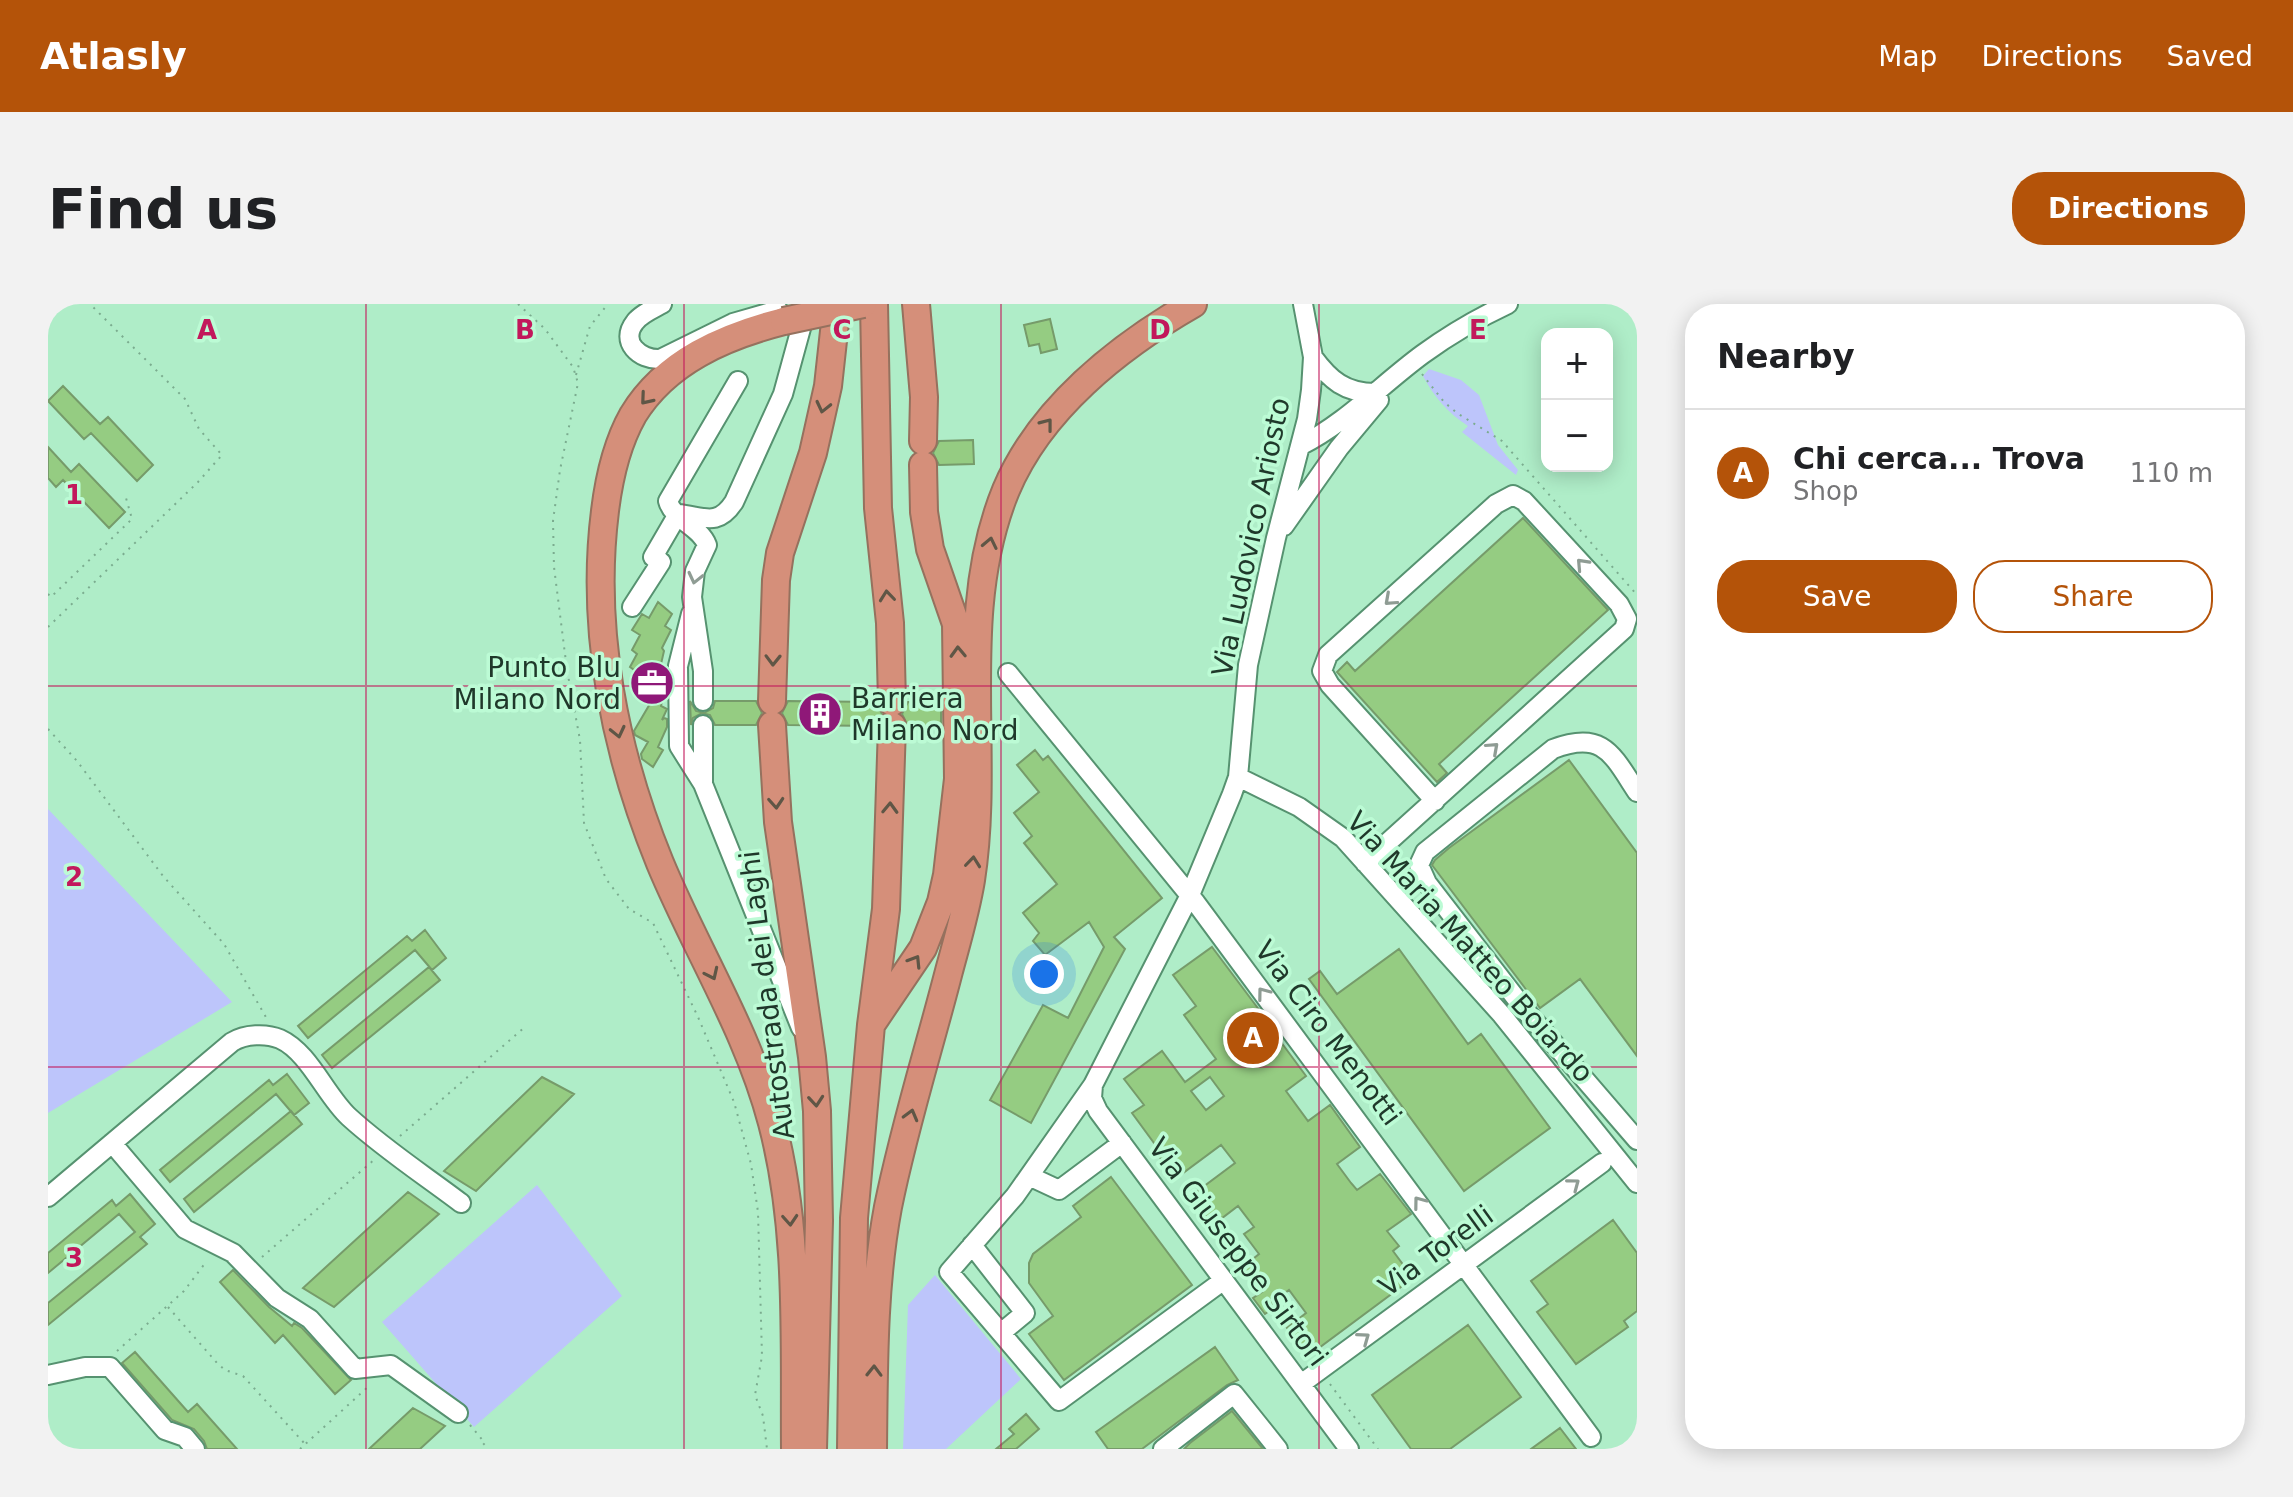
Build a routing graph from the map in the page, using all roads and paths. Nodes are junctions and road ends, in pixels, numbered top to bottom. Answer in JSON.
{"nodes":[{"id":1,"x":90,"y":304,"type":"edge"},
{"id":2,"x":608,"y":304,"type":"edge"},
{"id":3,"x":662,"y":304,"type":"edge"},
{"id":4,"x":807,"y":304,"type":"edge"},
{"id":5,"x":837,"y":304,"type":"edge"},
{"id":6,"x":863,"y":304,"type":"edge"},
{"id":7,"x":874,"y":304,"type":"edge"},
{"id":8,"x":916,"y":304,"type":"edge"},
{"id":9,"x":1193,"y":304,"type":"edge"},
{"id":10,"x":1303,"y":304,"type":"edge"},
{"id":11,"x":1508,"y":304,"type":"edge"},
{"id":12,"x":787,"y":311,"type":"edge"},
{"id":13,"x":1313,"y":357,"type":"junction"},
{"id":14,"x":1407,"y":368,"type":"junction"},
{"id":15,"x":576,"y":376,"type":"dead end"},
{"id":16,"x":738,"y":381,"type":"dead end"},
{"id":17,"x":1375,"y":393,"type":"junction"},
{"id":18,"x":1300,"y":446,"type":"junction"},
{"id":19,"x":1339,"y":448,"type":"junction"},
{"id":20,"x":749,"y":470,"type":"junction"},
{"id":21,"x":126,"y":498,"type":"dead end"},
{"id":22,"x":678,"y":514,"type":"junction"},
{"id":23,"x":1276,"y":538,"type":"junction"},
{"id":24,"x":48,"y":594,"type":"edge"},
{"id":25,"x":1637,"y":595,"type":"edge"},
{"id":26,"x":632,"y":607,"type":"dead end"},
{"id":27,"x":693,"y":608,"type":"junction"},
{"id":28,"x":48,"y":627,"type":"edge"},
{"id":29,"x":1008,"y":673,"type":"dead end"},
{"id":30,"x":703,"y":701,"type":"dead end"},
{"id":31,"x":703,"y":725,"type":"dead end"},
{"id":32,"x":48,"y":729,"type":"edge"},
{"id":33,"x":1238,"y":777,"type":"junction"},
{"id":34,"x":703,"y":784,"type":"junction"},
{"id":35,"x":1637,"y":792,"type":"edge"},
{"id":36,"x":1435,"y":801,"type":"junction"},
{"id":37,"x":1365,"y":863,"type":"junction"},
{"id":38,"x":1190,"y":895,"type":"junction"},
{"id":39,"x":871,"y":1025,"type":"junction"},
{"id":40,"x":277,"y":1038,"type":"junction"},
{"id":41,"x":812,"y":1057,"type":"junction"},
{"id":42,"x":1093,"y":1085,"type":"junction"},
{"id":43,"x":1637,"y":1140,"type":"edge"},
{"id":44,"x":112,"y":1143,"type":"junction"},
{"id":45,"x":1122,"y":1143,"type":"junction"},
{"id":46,"x":1602,"y":1163,"type":"dead end"},
{"id":47,"x":1029,"y":1176,"type":"junction"},
{"id":48,"x":1637,"y":1183,"type":"edge"},
{"id":49,"x":48,"y":1197,"type":"edge"},
{"id":50,"x":461,"y":1203,"type":"dead end"},
{"id":51,"x":972,"y":1245,"type":"junction"},
{"id":52,"x":206,"y":1262,"type":"dead end"},
{"id":53,"x":1465,"y":1264,"type":"junction"},
{"id":54,"x":1224,"y":1280,"type":"junction"},
{"id":55,"x":168,"y":1307,"type":"junction"},
{"id":56,"x":1001,"y":1333,"type":"junction"},
{"id":57,"x":101,"y":1366,"type":"junction"},
{"id":58,"x":48,"y":1375,"type":"edge"},
{"id":59,"x":1325,"y":1377,"type":"dead end"},
{"id":60,"x":1301,"y":1384,"type":"junction"},
{"id":61,"x":370,"y":1385,"type":"dead end"},
{"id":62,"x":458,"y":1413,"type":"joint"},
{"id":63,"x":1591,"y":1437,"type":"dead end"},
{"id":64,"x":305,"y":1444,"type":"junction"},
{"id":65,"x":195,"y":1449,"type":"edge"},
{"id":66,"x":300,"y":1449,"type":"edge"},
{"id":67,"x":479,"y":1449,"type":"edge"},
{"id":68,"x":795,"y":1449,"type":"edge"},
{"id":69,"x":813,"y":1449,"type":"edge"},
{"id":70,"x":851,"y":1449,"type":"edge"},
{"id":71,"x":873,"y":1449,"type":"edge"},
{"id":72,"x":1163,"y":1449,"type":"edge"},
{"id":73,"x":1278,"y":1449,"type":"edge"},
{"id":74,"x":1349,"y":1449,"type":"edge"},
{"id":75,"x":1378,"y":1449,"type":"edge"}],
"edges":[{"from":1,"to":28,"type":"path"},
{"from":2,"to":15,"type":"path"},
{"from":3,"to":12,"type":"street"},
{"from":4,"to":20,"type":"street"},
{"from":5,"to":41,"type":"highway","name":"Autostrada dei Laghi","one_way":true},
{"from":6,"to":12,"type":"highway","bridge":true},
{"from":39,"to":7,"type":"highway","one_way":true},
{"from":39,"to":8,"type":"highway","one_way":true},
{"from":71,"to":9,"type":"highway","one_way":true},
{"from":10,"to":13,"type":"street","name":"Via Ludovico Ariosto"},
{"from":11,"to":14,"type":"street"},
{"from":12,"to":20,"type":"street"},
{"from":12,"to":68,"type":"highway","one_way":true},
{"from":13,"to":17,"type":"street"},
{"from":13,"to":18,"type":"street","name":"Via Ludovico Ariosto"},
{"from":14,"to":17,"type":"street"},
{"from":14,"to":19,"type":"street"},
{"from":14,"to":25,"type":"path"},
{"from":16,"to":22,"type":"street"},
{"from":17,"to":18,"type":"street"},
{"from":18,"to":19,"type":"street"},
{"from":18,"to":23,"type":"street","name":"Via Ludovico Ariosto"},
{"from":19,"to":23,"type":"street"},
{"from":20,"to":22,"type":"street"},
{"from":21,"to":24,"type":"path"},
{"from":22,"to":26,"type":"street"},
{"from":22,"to":27,"type":"street","one_way":true},
{"from":23,"to":33,"type":"street","name":"Via Ludovico Ariosto"},
{"from":27,"to":30,"type":"street"},
{"from":27,"to":34,"type":"street"},
{"from":29,"to":38,"type":"street","name":"Via Ciro Menotti"},
{"from":31,"to":34,"type":"street"},
{"from":32,"to":40,"type":"path"},
{"from":33,"to":37,"type":"street","name":"Via Maria Matteo Boiardo"},
{"from":33,"to":38,"type":"street","name":"Via Ludovico Ariosto"},
{"from":34,"to":41,"type":"street"},
{"from":35,"to":43,"type":"street"},
{"from":36,"to":36,"type":"street","one_way":true},
{"from":36,"to":37,"type":"street"},
{"from":37,"to":48,"type":"street","name":"Via Maria Matteo Boiardo"},
{"from":38,"to":42,"type":"street","name":"Via Ludovico Ariosto"},
{"from":53,"to":38,"type":"street","name":"Via Ciro Menotti","one_way":true},
{"from":39,"to":70,"type":"highway"},
{"from":40,"to":44,"type":"street"},
{"from":40,"to":50,"type":"street"},
{"from":41,"to":69,"type":"highway","name":"Autostrada dei Laghi","one_way":true},
{"from":42,"to":45,"type":"street","name":"Via Giuseppe Sirtori"},
{"from":42,"to":47,"type":"street","name":"Via Ludovico Ariosto"},
{"from":44,"to":49,"type":"street"},
{"from":44,"to":62,"type":"street"},
{"from":45,"to":47,"type":"street"},
{"from":45,"to":54,"type":"street","name":"Via Giuseppe Sirtori"},
{"from":53,"to":46,"type":"street","name":"Via Torelli","one_way":true},
{"from":47,"to":51,"type":"street","name":"Via Ludovico Ariosto"},
{"from":51,"to":56,"type":"street","name":"Via Ludovico Ariosto"},
{"from":51,"to":56,"type":"street"},
{"from":52,"to":55,"type":"path"},
{"from":60,"to":53,"type":"street","name":"Via Torelli","one_way":true},
{"from":53,"to":63,"type":"street","name":"Via Ciro Menotti"},
{"from":54,"to":56,"type":"street"},
{"from":54,"to":60,"type":"street","name":"Via Giuseppe Sirtori"},
{"from":55,"to":57,"type":"path"},
{"from":55,"to":64,"type":"path"},
{"from":57,"to":58,"type":"street"},
{"from":57,"to":65,"type":"street"},
{"from":59,"to":75,"type":"path"},
{"from":60,"to":74,"type":"street","name":"Via Giuseppe Sirtori"},
{"from":61,"to":64,"type":"path"},
{"from":62,"to":67,"type":"path"},
{"from":64,"to":66,"type":"path"},
{"from":72,"to":73,"type":"street"}]}
